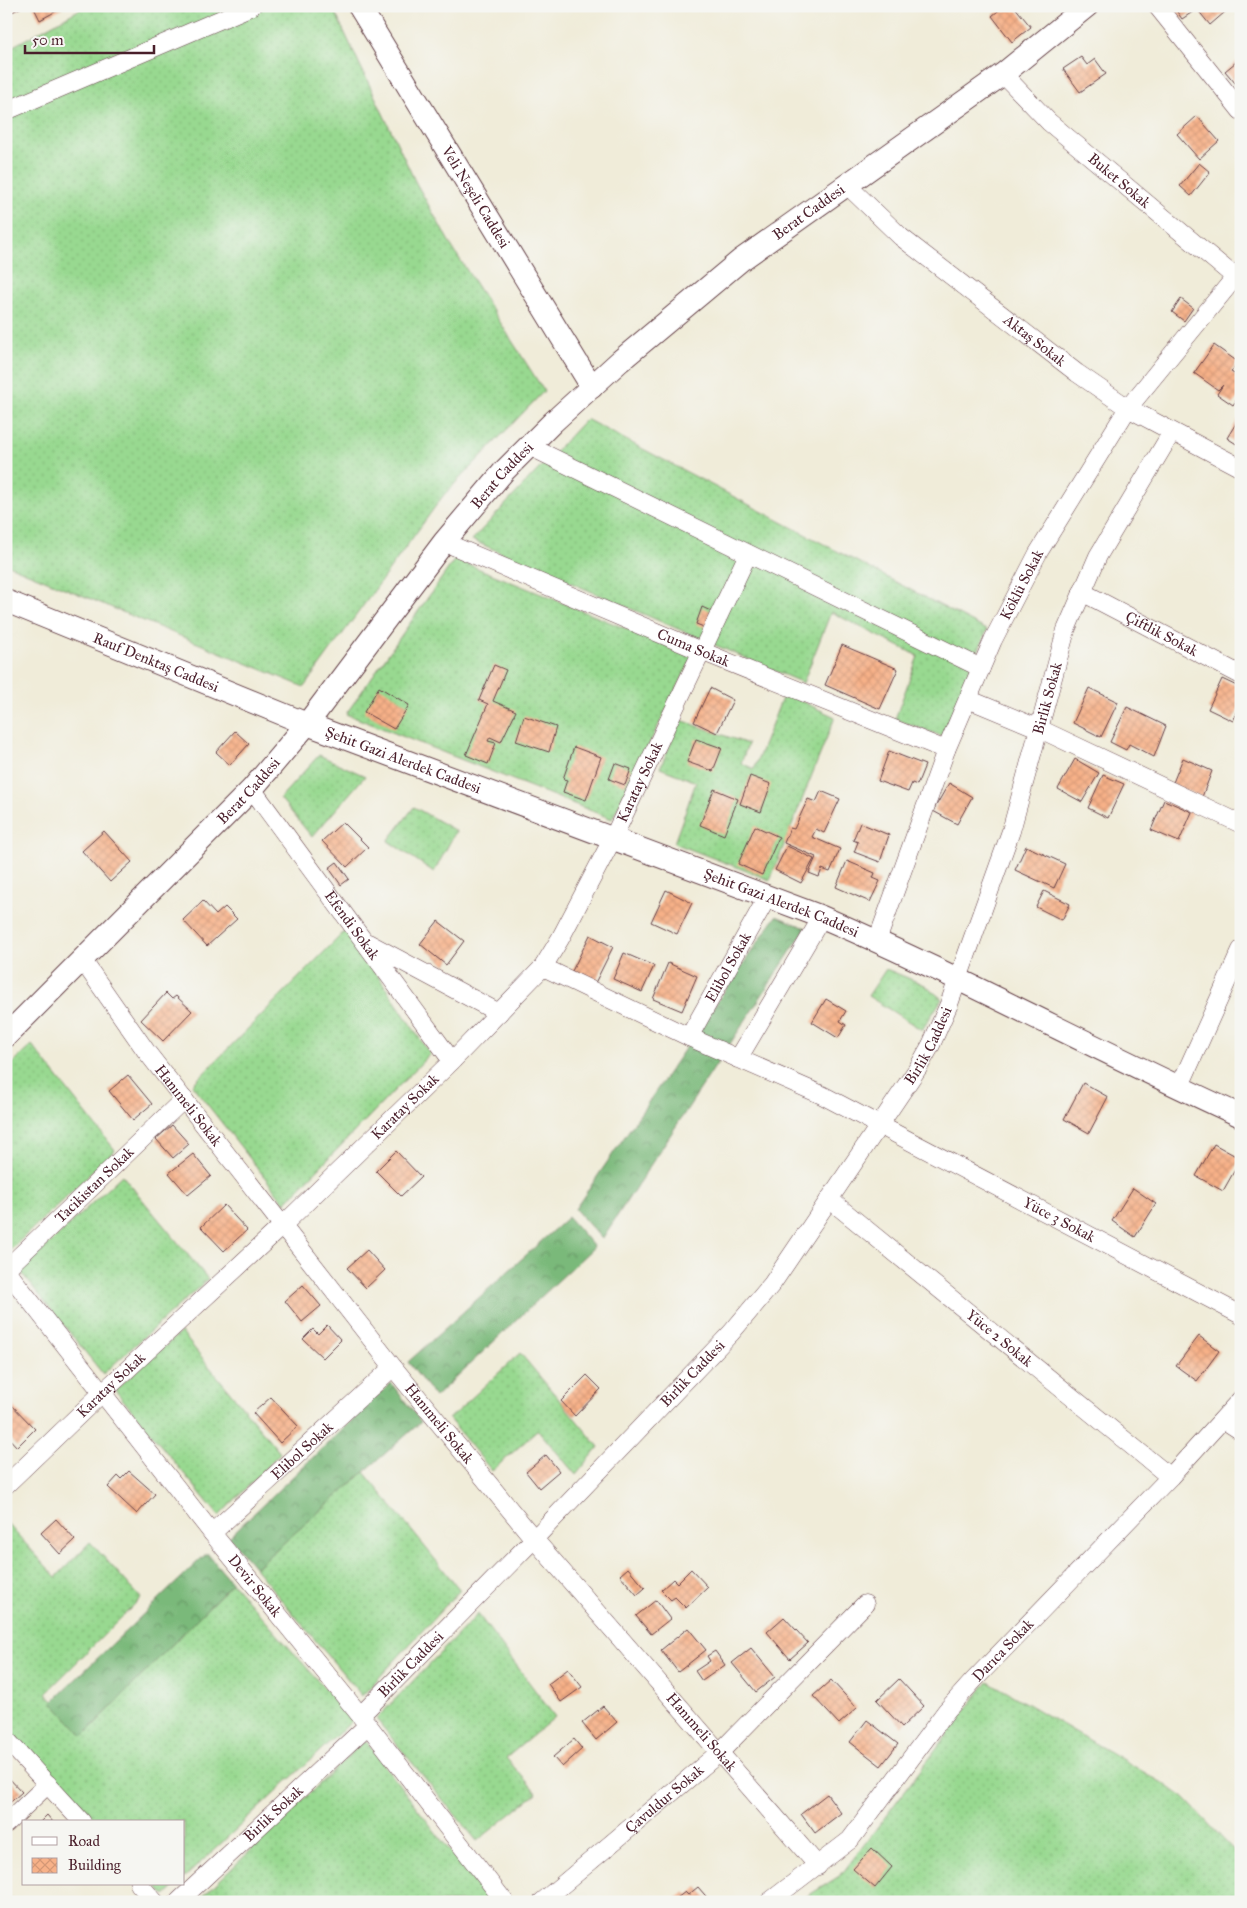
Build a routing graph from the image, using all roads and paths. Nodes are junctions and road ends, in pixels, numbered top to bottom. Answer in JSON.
{"nodes":[{"id":1,"x":252,"y":6,"type":"edge"},
{"id":2,"x":359,"y":6,"type":"edge"},
{"id":3,"x":1087,"y":6,"type":"edge"},
{"id":4,"x":1156,"y":6,"type":"edge"},
{"id":5,"x":1003,"y":74,"type":"junction"},
{"id":6,"x":6,"y":111,"type":"edge"},
{"id":7,"x":1241,"y":111,"type":"edge"},
{"id":8,"x":848,"y":185,"type":"junction"},
{"id":9,"x":1239,"y":276,"type":"edge"},
{"id":10,"x":592,"y":387,"type":"junction"},
{"id":11,"x":1128,"y":408,"type":"junction"},
{"id":12,"x":1172,"y":432,"type":"junction"},
{"id":13,"x":529,"y":446,"type":"junction"},
{"id":14,"x":1241,"y":468,"type":"edge"},
{"id":15,"x":444,"y":542,"type":"junction"},
{"id":16,"x":748,"y":554,"type":"junction"},
{"id":17,"x":1082,"y":592,"type":"junction"},
{"id":18,"x":6,"y":601,"type":"edge"},
{"id":19,"x":701,"y":651,"type":"junction"},
{"id":20,"x":981,"y":668,"type":"junction"},
{"id":21,"x":1241,"y":675,"type":"edge"},
{"id":22,"x":968,"y":699,"type":"junction"},
{"id":23,"x":307,"y":724,"type":"junction"},
{"id":24,"x":1040,"y":729,"type":"junction"},
{"id":25,"x":946,"y":750,"type":"junction"},
{"id":26,"x":252,"y":789,"type":"junction"},
{"id":27,"x":1241,"y":824,"type":"edge"},
{"id":28,"x":613,"y":838,"type":"junction"},
{"id":29,"x":768,"y":896,"type":"junction"},
{"id":30,"x":822,"y":917,"type":"junction"},
{"id":31,"x":363,"y":940,"type":"junction"},
{"id":32,"x":876,"y":941,"type":"junction"},
{"id":33,"x":1241,"y":950,"type":"edge"},
{"id":34,"x":83,"y":961,"type":"junction"},
{"id":35,"x":543,"y":967,"type":"junction"},
{"id":36,"x":958,"y":980,"type":"junction"},
{"id":37,"x":499,"y":1013,"type":"junction"},
{"id":38,"x":6,"y":1036,"type":"edge"},
{"id":39,"x":689,"y":1037,"type":"junction"},
{"id":40,"x":738,"y":1059,"type":"junction"},
{"id":41,"x":452,"y":1061,"type":"junction"},
{"id":42,"x":1179,"y":1088,"type":"junction"},
{"id":43,"x":184,"y":1099,"type":"junction"},
{"id":44,"x":1241,"y":1116,"type":"edge"},
{"id":45,"x":879,"y":1124,"type":"junction"},
{"id":46,"x":829,"y":1199,"type":"junction"},
{"id":47,"x":283,"y":1226,"type":"junction"},
{"id":48,"x":6,"y":1270,"type":"edge"},
{"id":49,"x":1241,"y":1314,"type":"edge"},
{"id":50,"x":393,"y":1367,"type":"junction"},
{"id":51,"x":103,"y":1392,"type":"junction"},
{"id":52,"x":1241,"y":1399,"type":"edge"},
{"id":53,"x":1224,"y":1420,"type":"junction"},
{"id":54,"x":1241,"y":1431,"type":"edge"},
{"id":55,"x":1170,"y":1477,"type":"junction"},
{"id":56,"x":6,"y":1485,"type":"edge"},
{"id":57,"x":212,"y":1533,"type":"junction"},
{"id":58,"x":534,"y":1539,"type":"junction"},
{"id":59,"x":865,"y":1604,"type":"dead end"},
{"id":60,"x":364,"y":1720,"type":"junction"},
{"id":61,"x":6,"y":1739,"type":"edge"},
{"id":62,"x":720,"y":1752,"type":"junction"},
{"id":63,"x":48,"y":1784,"type":"junction"},
{"id":64,"x":80,"y":1820,"type":"edge"},
{"id":65,"x":6,"y":1824,"type":"edge"},
{"id":66,"x":818,"y":1866,"type":"junction"},
{"id":67,"x":141,"y":1886,"type":"edge"},
{"id":68,"x":154,"y":1902,"type":"edge"},
{"id":69,"x":178,"y":1902,"type":"edge"},
{"id":70,"x":505,"y":1902,"type":"edge"},
{"id":71,"x":542,"y":1902,"type":"edge"},
{"id":72,"x":769,"y":1902,"type":"edge"}],
"edges":[{"from":1,"to":6,"type":"street"},
{"from":2,"to":10,"type":"street","name":"Veli Neşeli Caddesi"},
{"from":3,"to":5,"type":"street","name":"Berat Caddesi"},
{"from":4,"to":7,"type":"street"},
{"from":5,"to":8,"type":"street","name":"Berat Caddesi"},
{"from":5,"to":9,"type":"street","name":"Buket Sokak"},
{"from":8,"to":10,"type":"street","name":"Berat Caddesi"},
{"from":8,"to":11,"type":"street","name":"Aktaş Sokak"},
{"from":9,"to":11,"type":"street","name":"Köklü Sokak"},
{"from":10,"to":13,"type":"street","name":"Berat Caddesi"},
{"from":11,"to":12,"type":"street","name":"Aktaş Sokak"},
{"from":11,"to":20,"type":"street","name":"Köklü Sokak"},
{"from":12,"to":14,"type":"street","name":"Aktaş Sokak"},
{"from":12,"to":17,"type":"street","name":"Birlik Sokak"},
{"from":13,"to":15,"type":"street","name":"Berat Caddesi"},
{"from":13,"to":16,"type":"street"},
{"from":15,"to":19,"type":"street","name":"Cuma Sokak"},
{"from":15,"to":23,"type":"street","name":"Berat Caddesi"},
{"from":16,"to":19,"type":"street","name":"Karatay Sokak"},
{"from":16,"to":20,"type":"street"},
{"from":17,"to":21,"type":"street","name":"Çiftlik Sokak"},
{"from":17,"to":24,"type":"street","name":"Birlik Sokak"},
{"from":18,"to":23,"type":"street","name":"Rauf Denktaş Caddesi"},
{"from":19,"to":25,"type":"street","name":"Cuma Sokak"},
{"from":19,"to":28,"type":"street","name":"Karatay Sokak"},
{"from":20,"to":22,"type":"street","name":"Köklü Sokak"},
{"from":22,"to":24,"type":"street"},
{"from":22,"to":25,"type":"street","name":"Köklü Sokak"},
{"from":23,"to":26,"type":"street","name":"Berat Caddesi"},
{"from":23,"to":28,"type":"street","name":"Şehit Gazi Alerdek Caddesi"},
{"from":24,"to":27,"type":"street"},
{"from":24,"to":36,"type":"street","name":"Birlik Sokak"},
{"from":25,"to":32,"type":"street","name":"Köklü Sokak"},
{"from":26,"to":31,"type":"street","name":"Efendi Sokak"},
{"from":26,"to":34,"type":"street","name":"Berat Caddesi"},
{"from":28,"to":29,"type":"street","name":"Şehit Gazi Alerdek Caddesi"},
{"from":28,"to":35,"type":"street","name":"Karatay Sokak"},
{"from":29,"to":30,"type":"street","name":"Şehit Gazi Alerdek Caddesi"},
{"from":29,"to":39,"type":"street","name":"Elibol Sokak"},
{"from":30,"to":32,"type":"street","name":"Şehit Gazi Alerdek Caddesi"},
{"from":30,"to":40,"type":"street"},
{"from":31,"to":37,"type":"street"},
{"from":31,"to":41,"type":"street","name":"Efendi Sokak"},
{"from":32,"to":36,"type":"street","name":"Şehit Gazi Alerdek Caddesi"},
{"from":33,"to":42,"type":"street"},
{"from":34,"to":38,"type":"street","name":"Berat Caddesi"},
{"from":34,"to":43,"type":"street","name":"Hanımeli Sokak"},
{"from":35,"to":37,"type":"street","name":"Karatay Sokak"},
{"from":35,"to":39,"type":"street","name":"Yüce 3 Sokak"},
{"from":36,"to":42,"type":"street","name":"Şehit Gazi Alerdek Caddesi"},
{"from":36,"to":45,"type":"street","name":"Birlik Caddesi"},
{"from":37,"to":41,"type":"street","name":"Karatay Sokak"},
{"from":39,"to":40,"type":"street","name":"Yüce 3 Sokak"},
{"from":40,"to":45,"type":"street","name":"Yüce 3 Sokak"},
{"from":41,"to":47,"type":"street","name":"Karatay Sokak"},
{"from":42,"to":44,"type":"street","name":"Şehit Gazi Alerdek Caddesi"},
{"from":43,"to":47,"type":"street","name":"Hanımeli Sokak"},
{"from":43,"to":48,"type":"street","name":"Tacikistan Sokak"},
{"from":45,"to":46,"type":"street","name":"Birlik Caddesi"},
{"from":45,"to":49,"type":"street","name":"Yüce 3 Sokak"},
{"from":46,"to":55,"type":"street","name":"Yüce 2 Sokak"},
{"from":46,"to":58,"type":"street","name":"Birlik Caddesi"},
{"from":47,"to":50,"type":"street","name":"Hanımeli Sokak"},
{"from":47,"to":51,"type":"street","name":"Karatay Sokak"},
{"from":48,"to":51,"type":"street","name":"Devir Sokak"},
{"from":50,"to":57,"type":"street","name":"Elibol Sokak"},
{"from":50,"to":58,"type":"street","name":"Hanımeli Sokak"},
{"from":51,"to":56,"type":"street","name":"Karatay Sokak"},
{"from":51,"to":57,"type":"street","name":"Devir Sokak"},
{"from":52,"to":53,"type":"street","name":"Darıca Sokak"},
{"from":53,"to":54,"type":"street"},
{"from":53,"to":55,"type":"street","name":"Darıca Sokak"},
{"from":55,"to":66,"type":"street","name":"Darıca Sokak"},
{"from":57,"to":60,"type":"street","name":"Devir Sokak"},
{"from":58,"to":60,"type":"street","name":"Birlik Caddesi"},
{"from":58,"to":62,"type":"street","name":"Hanımeli Sokak"},
{"from":59,"to":62,"type":"street","name":"Çavuldur Sokak"},
{"from":60,"to":69,"type":"street","name":"Birlik Sokak"},
{"from":60,"to":70,"type":"street","name":"Devir Sokak"},
{"from":61,"to":63,"type":"street"},
{"from":62,"to":66,"type":"street","name":"Hanımeli Sokak"},
{"from":62,"to":71,"type":"street","name":"Çavuldur Sokak"},
{"from":63,"to":64,"type":"street"},
{"from":63,"to":65,"type":"street"},
{"from":66,"to":72,"type":"street","name":"Darıca Sokak"},
{"from":67,"to":68,"type":"street"}]}
